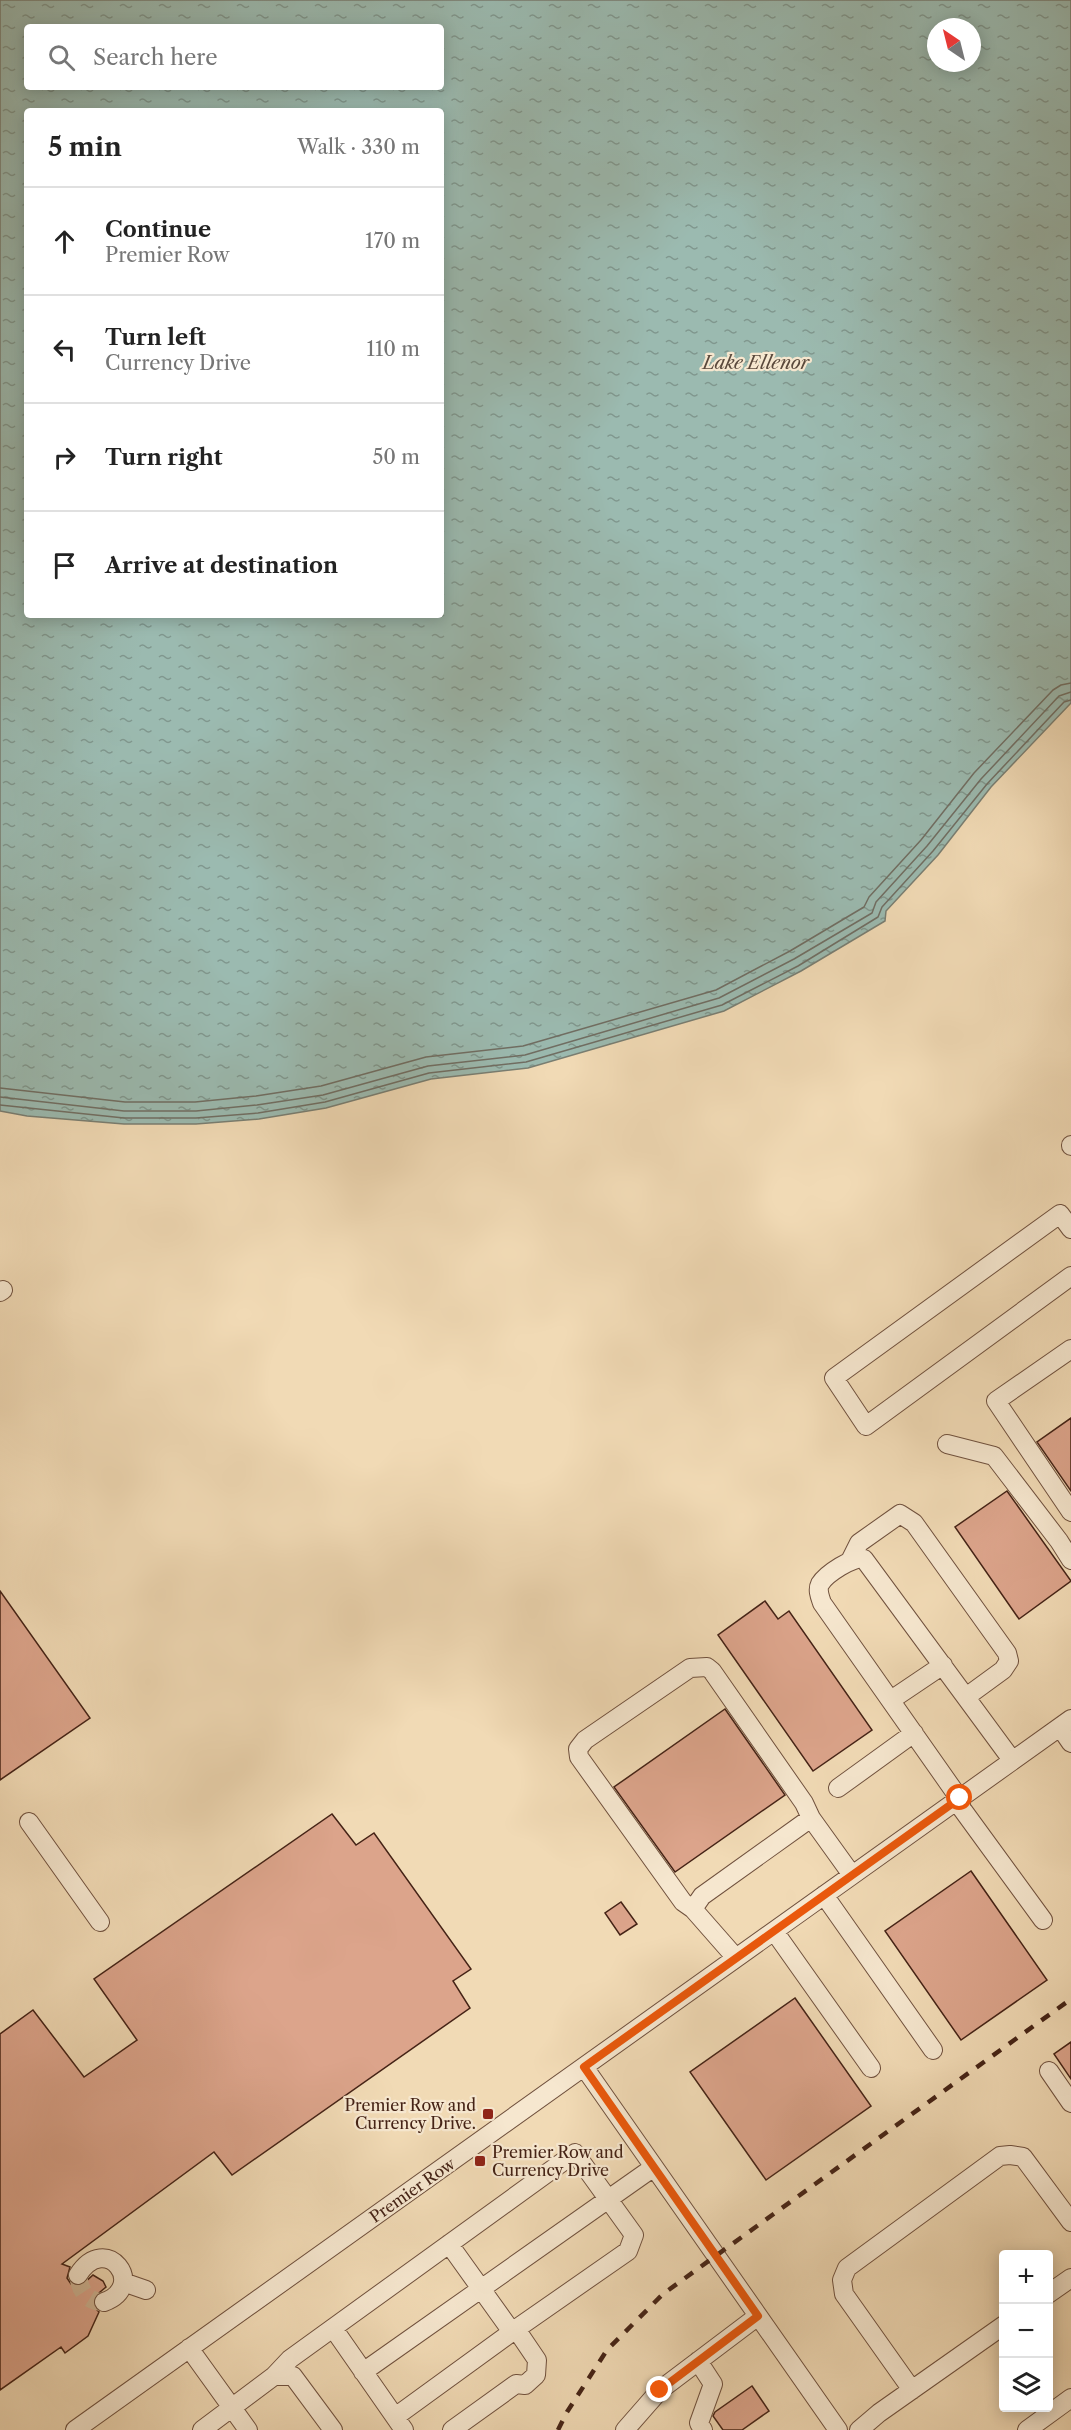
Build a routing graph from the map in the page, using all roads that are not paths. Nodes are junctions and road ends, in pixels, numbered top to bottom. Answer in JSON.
{"nodes":[{"id":1,"x":1071,"y":1229,"type":"edge"},
{"id":2,"x":1071,"y":1276,"type":"edge"},
{"id":3,"x":1071,"y":1349,"type":"edge"},
{"id":4,"x":947,"y":1444,"type":"dead end"},
{"id":5,"x":1071,"y":1512,"type":"edge"},
{"id":6,"x":851,"y":1559,"type":"junction"},
{"id":7,"x":1071,"y":1560,"type":"edge"},
{"id":8,"x":943,"y":1665,"type":"junction"},
{"id":9,"x":966,"y":1696,"type":"junction"},
{"id":10,"x":891,"y":1700,"type":"junction"},
{"id":11,"x":1065,"y":1723,"type":"edge"},
{"id":12,"x":914,"y":1733,"type":"junction"},
{"id":13,"x":1071,"y":1743,"type":"edge"},
{"id":14,"x":1012,"y":1760,"type":"junction"},
{"id":15,"x":838,"y":1788,"type":"dead end"},
{"id":16,"x":960,"y":1798,"type":"junction"},
{"id":17,"x":811,"y":1818,"type":"junction"},
{"id":18,"x":30,"y":1822,"type":"dead end"},
{"id":19,"x":852,"y":1875,"type":"junction"},
{"id":20,"x":824,"y":1894,"type":"junction"},
{"id":21,"x":693,"y":1909,"type":"junction"},
{"id":22,"x":1043,"y":1920,"type":"dead end"},
{"id":23,"x":100,"y":1922,"type":"dead end"},
{"id":24,"x":774,"y":1931,"type":"junction"},
{"id":25,"x":736,"y":1958,"type":"junction"},
{"id":26,"x":933,"y":2050,"type":"dead end"},
{"id":27,"x":584,"y":2067,"type":"junction"},
{"id":28,"x":871,"y":2068,"type":"dead end"},
{"id":29,"x":1049,"y":2071,"type":"dead end"},
{"id":30,"x":1071,"y":2103,"type":"edge"},
{"id":31,"x":654,"y":2167,"type":"junction"},
{"id":32,"x":607,"y":2198,"type":"junction"},
{"id":33,"x":1071,"y":2222,"type":"edge"},
{"id":34,"x":449,"y":2244,"type":"junction"},
{"id":35,"x":78,"y":2275,"type":"dead end"},
{"id":36,"x":1071,"y":2278,"type":"edge"},
{"id":37,"x":123,"y":2282,"type":"junction"},
{"id":38,"x":482,"y":2288,"type":"junction"},
{"id":39,"x":146,"y":2290,"type":"dead end"},
{"id":40,"x":1053,"y":2291,"type":"edge"},
{"id":41,"x":104,"y":2302,"type":"dead end"},
{"id":42,"x":758,"y":2316,"type":"junction"},
{"id":43,"x":333,"y":2328,"type":"junction"},
{"id":44,"x":999,"y":2329,"type":"edge"},
{"id":45,"x":514,"y":2330,"type":"junction"},
{"id":46,"x":189,"y":2348,"type":"junction"},
{"id":47,"x":698,"y":2361,"type":"junction"},
{"id":48,"x":363,"y":2372,"type":"junction"},
{"id":49,"x":274,"y":2376,"type":"junction"},
{"id":50,"x":912,"y":2390,"type":"junction"},
{"id":51,"x":1068,"y":2407,"type":"edge"},
{"id":52,"x":233,"y":2408,"type":"junction"},
{"id":53,"x":400,"y":2423,"type":"edge"},
{"id":54,"x":75,"y":2430,"type":"edge"},
{"id":55,"x":202,"y":2430,"type":"edge"},
{"id":56,"x":248,"y":2430,"type":"edge"},
{"id":57,"x":333,"y":2430,"type":"edge"},
{"id":58,"x":452,"y":2430,"type":"edge"},
{"id":59,"x":626,"y":2430,"type":"edge"},
{"id":60,"x":704,"y":2430,"type":"edge"},
{"id":61,"x":838,"y":2430,"type":"edge"},
{"id":62,"x":859,"y":2430,"type":"edge"},
{"id":63,"x":1027,"y":2430,"type":"edge"}],
"edges":[{"from":1,"to":2,"type":"street"},
{"from":3,"to":5,"type":"street"},
{"from":4,"to":7,"type":"street"},
{"from":6,"to":8,"type":"street"},
{"from":6,"to":9,"type":"street"},
{"from":6,"to":10,"type":"street"},
{"from":8,"to":9,"type":"street"},
{"from":8,"to":10,"type":"street"},
{"from":9,"to":14,"type":"street"},
{"from":10,"to":12,"type":"street"},
{"from":11,"to":13,"type":"street"},
{"from":11,"to":14,"type":"street","name":"Premier Row"},
{"from":12,"to":15,"type":"street"},
{"from":12,"to":16,"type":"street"},
{"from":14,"to":16,"type":"street","name":"Premier Row"},
{"from":16,"to":19,"type":"street","name":"Premier Row"},
{"from":16,"to":22,"type":"street"},
{"from":17,"to":19,"type":"street"},
{"from":17,"to":21,"type":"street"},
{"from":17,"to":21,"type":"street"},
{"from":18,"to":23,"type":"street"},
{"from":19,"to":20,"type":"street","name":"Premier Row"},
{"from":20,"to":24,"type":"street","name":"Premier Row"},
{"from":20,"to":26,"type":"street"},
{"from":21,"to":25,"type":"street"},
{"from":24,"to":25,"type":"street","name":"Premier Row"},
{"from":24,"to":28,"type":"street"},
{"from":25,"to":27,"type":"street","name":"Premier Row"},
{"from":27,"to":31,"type":"street"},
{"from":27,"to":46,"type":"street","name":"Premier Row"},
{"from":29,"to":30,"type":"street"},
{"from":31,"to":32,"type":"street"},
{"from":31,"to":42,"type":"street"},
{"from":32,"to":34,"type":"street"},
{"from":32,"to":38,"type":"street"},
{"from":32,"to":45,"type":"street"},
{"from":33,"to":50,"type":"street"},
{"from":34,"to":38,"type":"street"},
{"from":34,"to":43,"type":"street"},
{"from":35,"to":37,"type":"street"},
{"from":36,"to":40,"type":"street"},
{"from":37,"to":39,"type":"street"},
{"from":37,"to":41,"type":"street"},
{"from":38,"to":45,"type":"street"},
{"from":38,"to":48,"type":"street"},
{"from":42,"to":47,"type":"street"},
{"from":42,"to":61,"type":"street"},
{"from":43,"to":48,"type":"street"},
{"from":43,"to":49,"type":"street"},
{"from":44,"to":50,"type":"street"},
{"from":45,"to":53,"type":"street"},
{"from":45,"to":58,"type":"street"},
{"from":46,"to":52,"type":"street"},
{"from":46,"to":54,"type":"street","name":"Premier Row"},
{"from":47,"to":59,"type":"street"},
{"from":47,"to":60,"type":"street"},
{"from":48,"to":53,"type":"street"},
{"from":49,"to":52,"type":"street"},
{"from":49,"to":57,"type":"street"},
{"from":50,"to":62,"type":"street"},
{"from":51,"to":63,"type":"street"},
{"from":52,"to":55,"type":"street"},
{"from":52,"to":56,"type":"street"}]}
